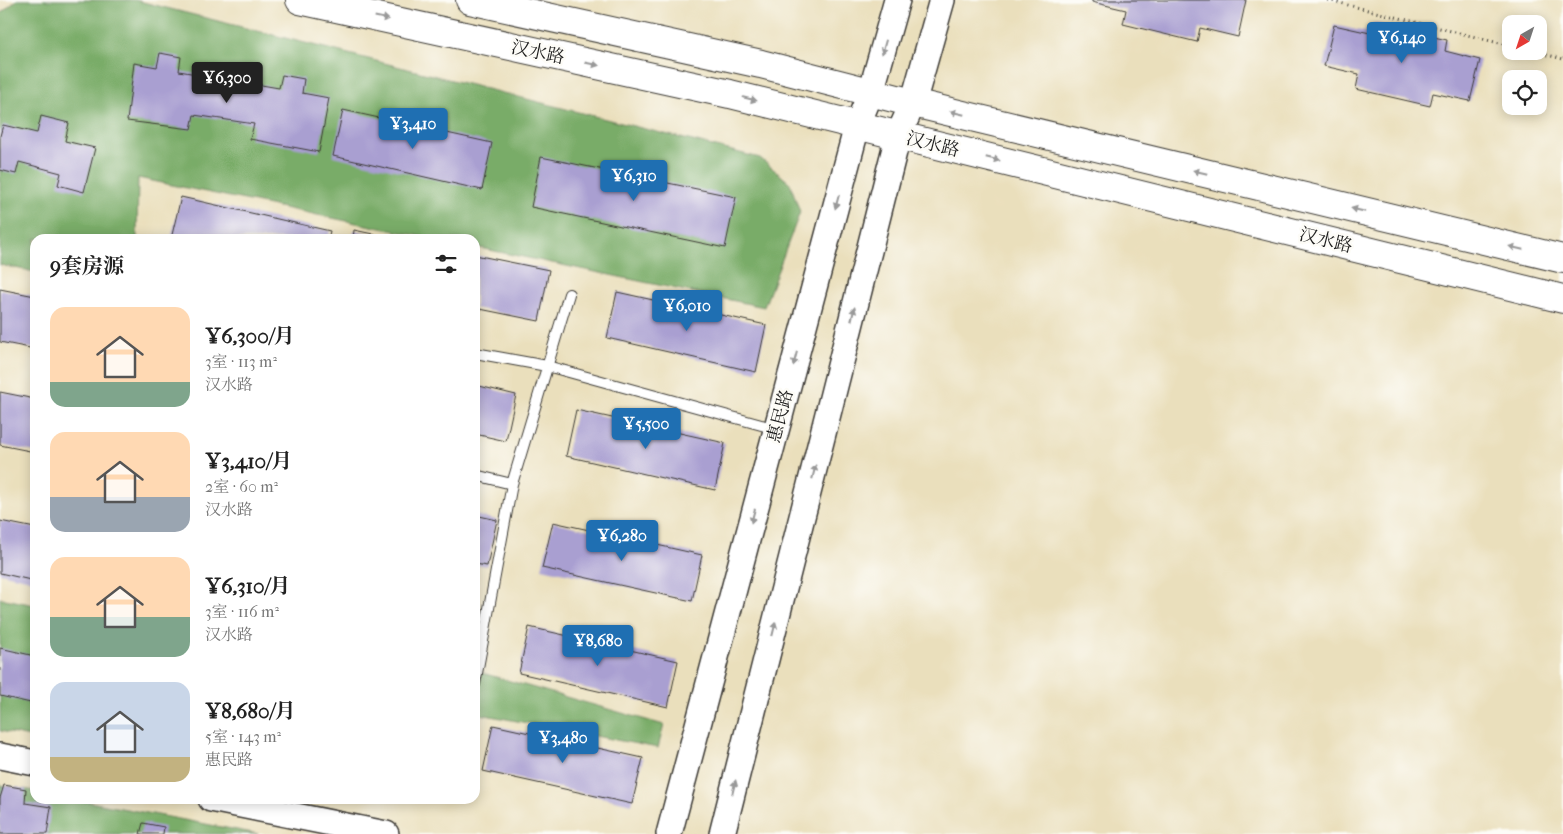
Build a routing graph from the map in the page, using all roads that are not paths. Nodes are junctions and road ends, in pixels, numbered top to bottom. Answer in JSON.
{"nodes":[{"id":1,"x":300,"y":0,"type":"edge"},
{"id":2,"x":470,"y":0,"type":"edge"},
{"id":3,"x":897,"y":0,"type":"edge"},
{"id":4,"x":942,"y":0,"type":"edge"},
{"id":5,"x":871,"y":92,"type":"junction"},
{"id":6,"x":913,"y":103,"type":"junction"},
{"id":7,"x":857,"y":126,"type":"junction"},
{"id":8,"x":898,"y":136,"type":"junction"},
{"id":9,"x":1563,"y":260,"type":"edge"},
{"id":10,"x":569,"y":294,"type":"dead end"},
{"id":11,"x":1563,"y":299,"type":"edge"},
{"id":12,"x":480,"y":353,"type":"edge"},
{"id":13,"x":547,"y":366,"type":"junction"},
{"id":14,"x":776,"y":429,"type":"junction"},
{"id":15,"x":480,"y":476,"type":"edge"},
{"id":16,"x":512,"y":484,"type":"junction"},
{"id":17,"x":480,"y":657,"type":"edge"},
{"id":18,"x":0,"y":756,"type":"edge"},
{"id":19,"x":30,"y":762,"type":"edge"},
{"id":20,"x":236,"y":804,"type":"edge"},
{"id":21,"x":378,"y":833,"type":"edge"},
{"id":22,"x":669,"y":834,"type":"edge"},
{"id":23,"x":722,"y":834,"type":"edge"}],
"edges":[{"from":1,"to":7,"type":"main road","name":"汉水路","one_way":true},
{"from":2,"to":5,"type":"main road","name":"汉水路"},
{"from":3,"to":5,"type":"street","name":"惠民路","one_way":true},
{"from":4,"to":6,"type":"street"},
{"from":5,"to":6,"type":"main road","name":"汉水路"},
{"from":5,"to":7,"type":"street","name":"惠民路"},
{"from":6,"to":8,"type":"street"},
{"from":9,"to":6,"type":"main road","name":"汉水路","one_way":true},
{"from":7,"to":8,"type":"main road","name":"汉水路"},
{"from":7,"to":14,"type":"street","name":"惠民路","one_way":true},
{"from":8,"to":11,"type":"main road","name":"汉水路","one_way":true},
{"from":23,"to":8,"type":"street","one_way":true},
{"from":10,"to":13,"type":"lane"},
{"from":12,"to":13,"type":"lane"},
{"from":13,"to":14,"type":"lane"},
{"from":13,"to":16,"type":"lane"},
{"from":14,"to":22,"type":"street","name":"惠民路","one_way":true},
{"from":15,"to":16,"type":"lane"},
{"from":16,"to":17,"type":"lane"},
{"from":18,"to":19,"type":"street"},
{"from":20,"to":21,"type":"street"}]}
